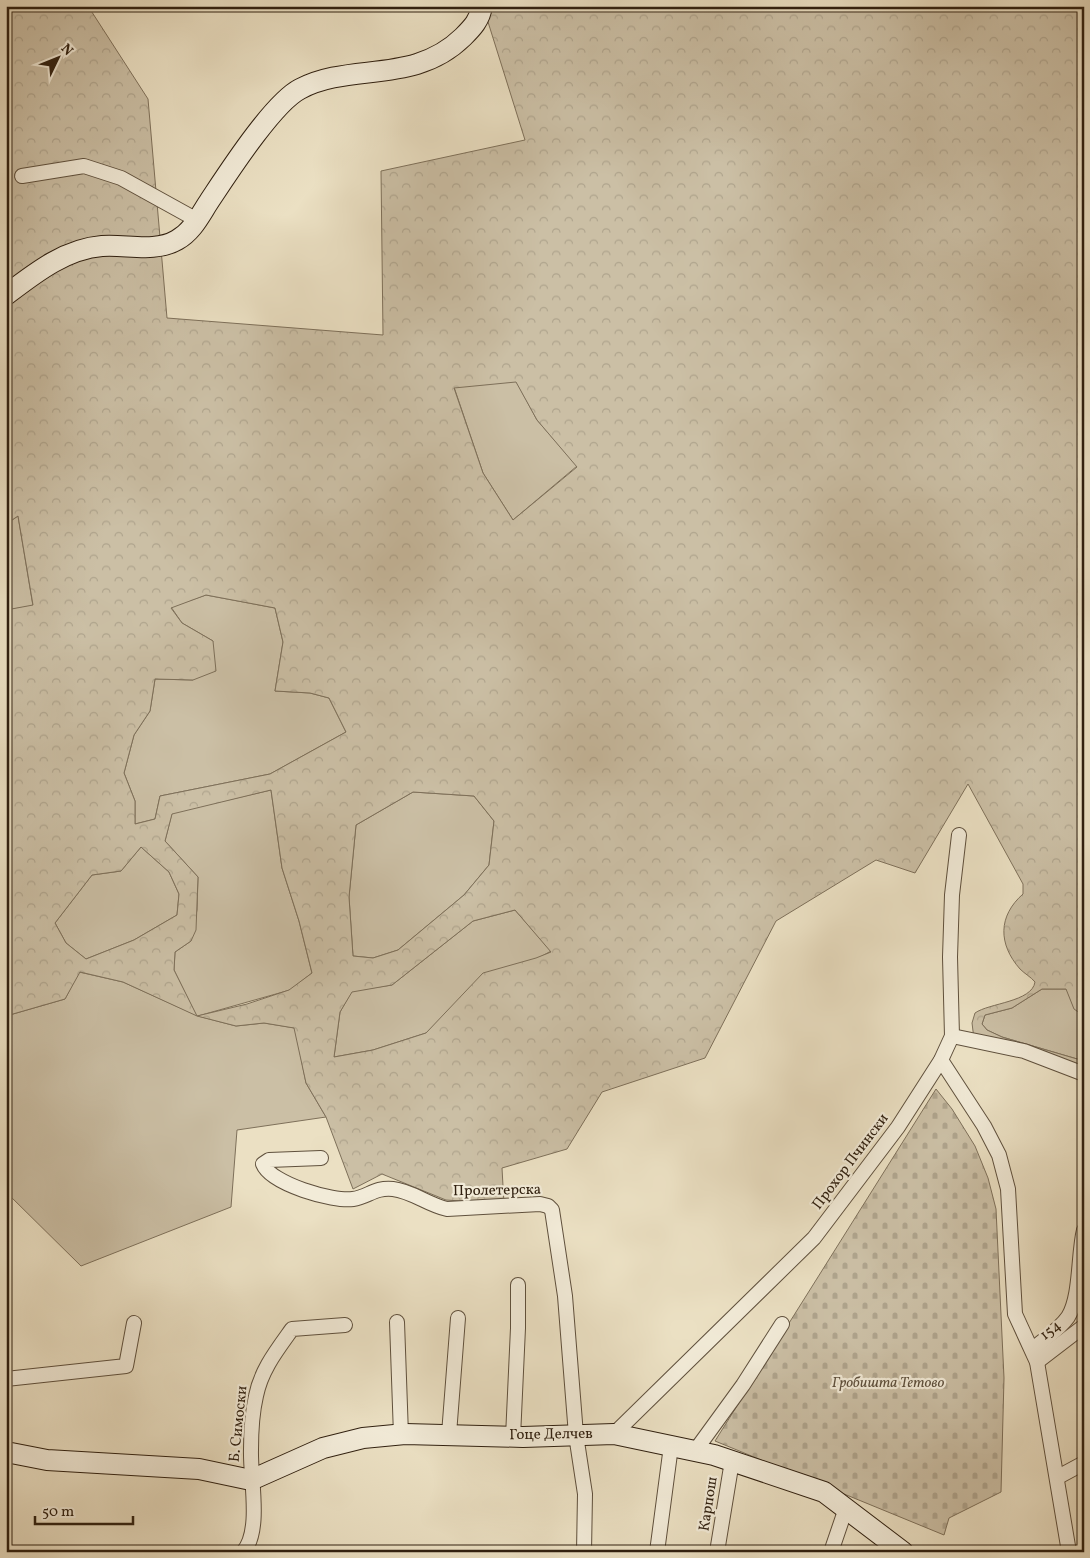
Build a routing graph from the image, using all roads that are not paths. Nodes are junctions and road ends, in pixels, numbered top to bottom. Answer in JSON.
{"nodes":[{"id":1,"x":482,"y":6,"type":"edge"},
{"id":2,"x":22,"y":176,"type":"dead end"},
{"id":3,"x":197,"y":220,"type":"junction"},
{"id":4,"x":6,"y":295,"type":"edge"},
{"id":5,"x":959,"y":835,"type":"dead end"},
{"id":6,"x":952,"y":1036,"type":"junction"},
{"id":7,"x":941,"y":1060,"type":"junction"},
{"id":8,"x":1084,"y":1074,"type":"edge"},
{"id":9,"x":320,"y":1158,"type":"dead end"},
{"id":10,"x":1084,"y":1230,"type":"edge"},
{"id":11,"x":1083,"y":1260,"type":"edge"},
{"id":12,"x":518,"y":1285,"type":"dead end"},
{"id":13,"x":458,"y":1318,"type":"dead end"},
{"id":14,"x":397,"y":1322,"type":"dead end"},
{"id":15,"x":134,"y":1323,"type":"dead end"},
{"id":16,"x":782,"y":1324,"type":"dead end"},
{"id":17,"x":345,"y":1325,"type":"dead end"},
{"id":18,"x":1084,"y":1326,"type":"edge"},
{"id":19,"x":1033,"y":1349,"type":"junction"},
{"id":20,"x":1037,"y":1362,"type":"junction"},
{"id":21,"x":6,"y":1379,"type":"edge"},
{"id":22,"x":449,"y":1434,"type":"junction"},
{"id":23,"x":614,"y":1434,"type":"junction"},
{"id":24,"x":401,"y":1435,"type":"junction"},
{"id":25,"x":576,"y":1435,"type":"junction"},
{"id":26,"x":513,"y":1437,"type":"junction"},
{"id":27,"x":671,"y":1446,"type":"junction"},
{"id":28,"x":695,"y":1451,"type":"junction"},
{"id":29,"x":6,"y":1452,"type":"edge"},
{"id":30,"x":732,"y":1461,"type":"junction"},
{"id":31,"x":1084,"y":1463,"type":"edge"},
{"id":32,"x":1058,"y":1477,"type":"junction"},
{"id":33,"x":251,"y":1480,"type":"junction"},
{"id":34,"x":846,"y":1508,"type":"junction"},
{"id":35,"x":243,"y":1552,"type":"edge"},
{"id":36,"x":584,"y":1552,"type":"edge"},
{"id":37,"x":657,"y":1552,"type":"edge"},
{"id":38,"x":717,"y":1552,"type":"edge"},
{"id":39,"x":831,"y":1552,"type":"edge"},
{"id":40,"x":902,"y":1552,"type":"edge"},
{"id":41,"x":1069,"y":1552,"type":"edge"}],
"edges":[{"from":1,"to":3,"type":"street"},
{"from":2,"to":3,"type":"street"},
{"from":3,"to":4,"type":"street"},
{"from":5,"to":6,"type":"street","name":"Прохор Пчински"},
{"from":6,"to":7,"type":"street","name":"Прохор Пчински"},
{"from":6,"to":8,"type":"street"},
{"from":7,"to":19,"type":"street"},
{"from":7,"to":23,"type":"street","name":"Прохор Пчински"},
{"from":9,"to":25,"type":"street","name":"Пролетерска"},
{"from":10,"to":11,"type":"street"},
{"from":11,"to":19,"type":"street"},
{"from":12,"to":26,"type":"street"},
{"from":13,"to":22,"type":"street"},
{"from":14,"to":24,"type":"street"},
{"from":15,"to":21,"type":"street"},
{"from":16,"to":28,"type":"street"},
{"from":17,"to":33,"type":"street","name":"Б. Симоски"},
{"from":18,"to":20,"type":"street","name":"154"},
{"from":19,"to":20,"type":"street"},
{"from":20,"to":32,"type":"street"},
{"from":22,"to":24,"type":"street","name":"Гоце Делчев"},
{"from":22,"to":26,"type":"street","name":"Гоце Делчев"},
{"from":23,"to":25,"type":"street","name":"Гоце Делчев"},
{"from":23,"to":27,"type":"street","name":"Гоце Делчев"},
{"from":24,"to":33,"type":"street","name":"Гоце Делчев"},
{"from":25,"to":26,"type":"street","name":"Гоце Делчев"},
{"from":25,"to":36,"type":"street","name":"Пролетерска"},
{"from":27,"to":28,"type":"street","name":"Гоце Делчев"},
{"from":27,"to":37,"type":"street"},
{"from":28,"to":30,"type":"street","name":"Гоце Делчев"},
{"from":29,"to":33,"type":"street"},
{"from":30,"to":34,"type":"street","name":"Гоце Делчев"},
{"from":30,"to":38,"type":"street","name":"Карпош"},
{"from":31,"to":32,"type":"street"},
{"from":32,"to":41,"type":"street"},
{"from":33,"to":35,"type":"street","name":"Б. Симоски"},
{"from":34,"to":39,"type":"street"},
{"from":34,"to":40,"type":"street","name":"Гоце Делчев"}]}
